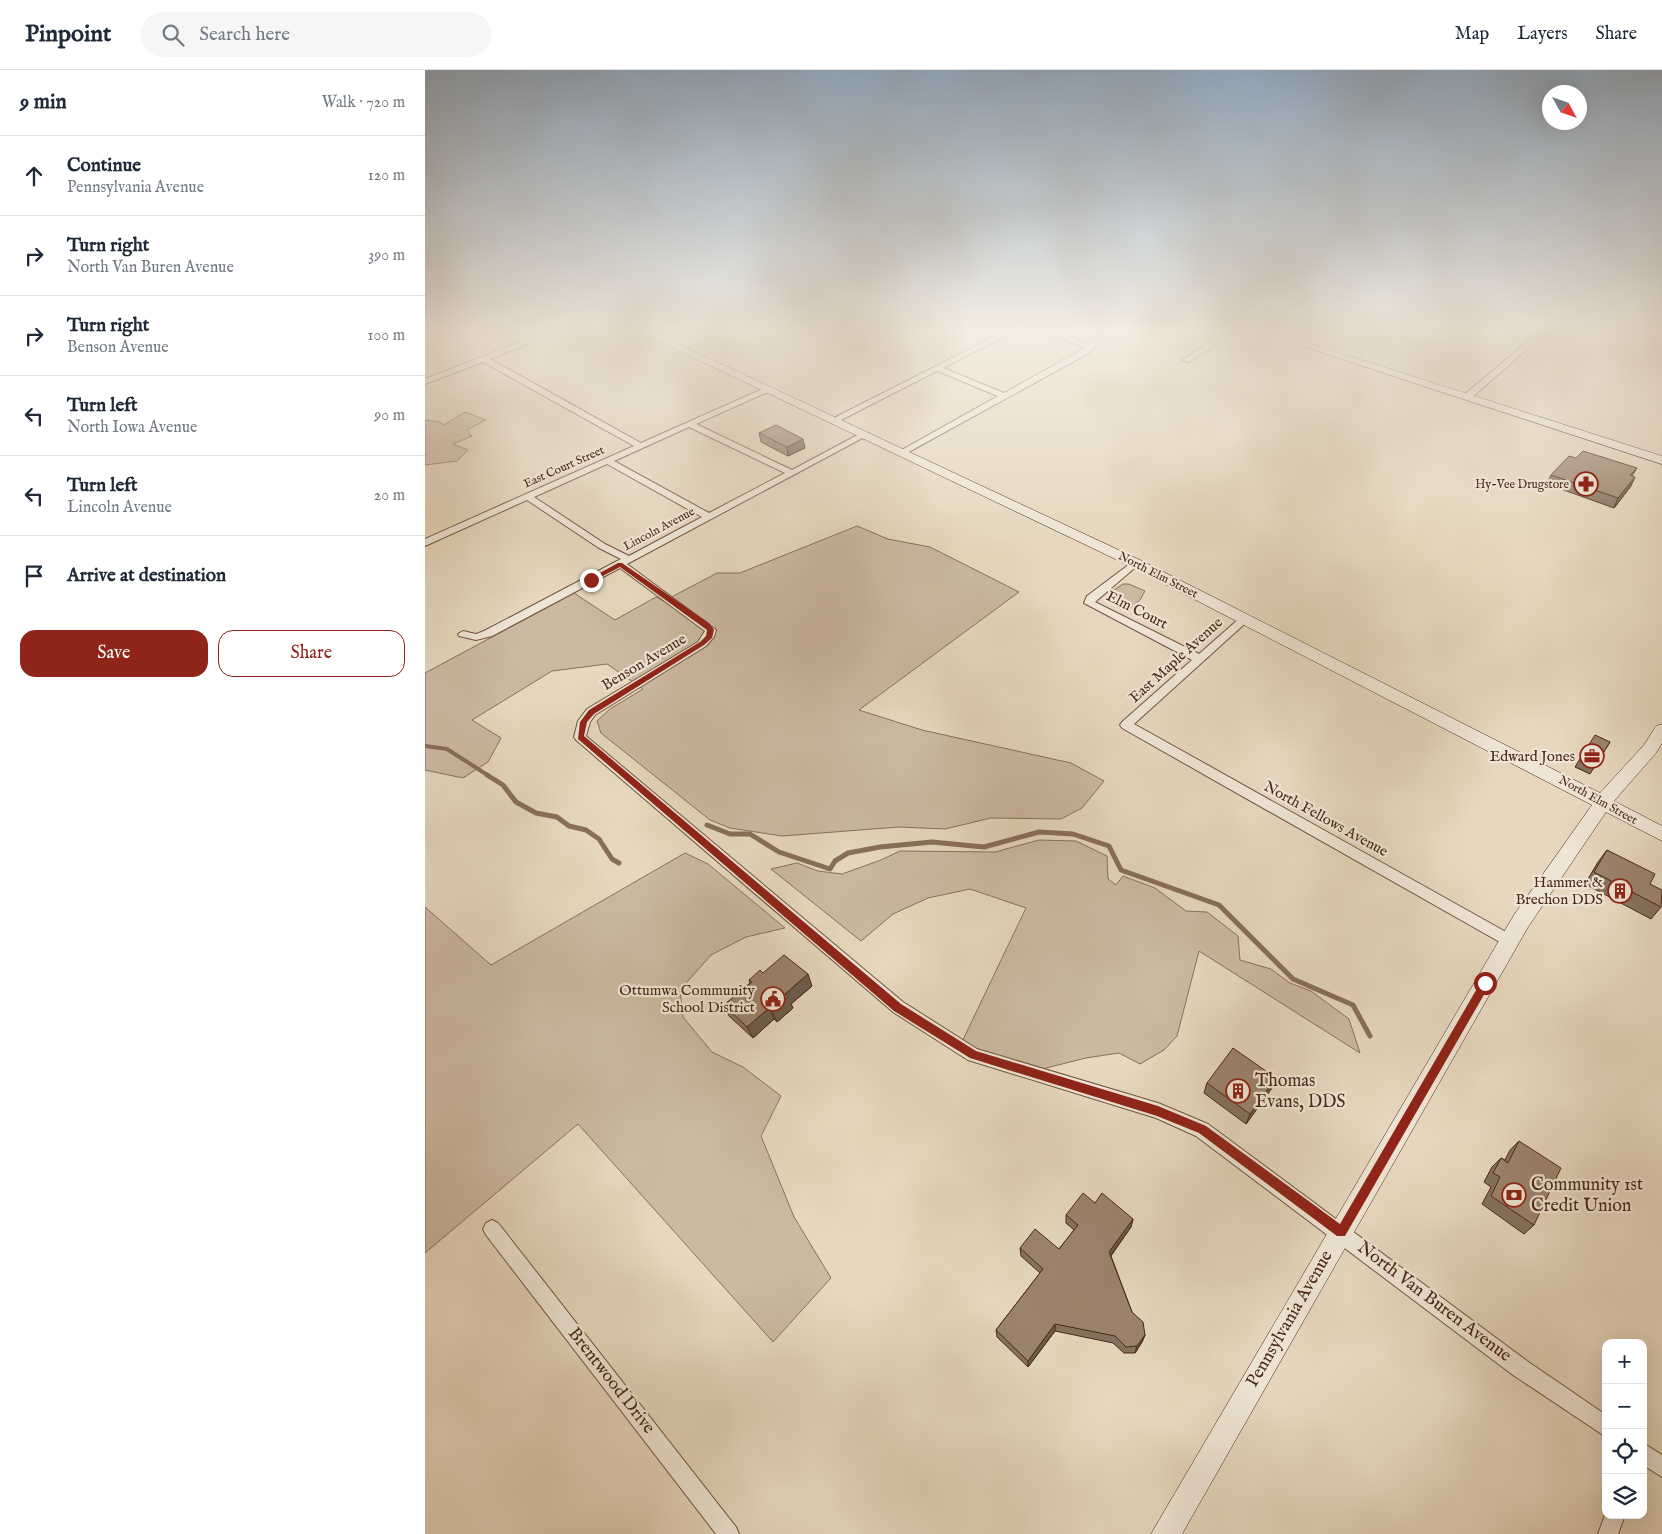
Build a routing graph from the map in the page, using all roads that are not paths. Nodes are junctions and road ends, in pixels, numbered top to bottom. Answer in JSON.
{"nodes":[{"id":1,"x":558,"y":400,"type":"edge"},
{"id":2,"x":742,"y":400,"type":"edge"},
{"id":3,"x":791,"y":400,"type":"edge"},
{"id":4,"x":873,"y":400,"type":"edge"},
{"id":5,"x":996,"y":400,"type":"edge"},
{"id":6,"x":1477,"y":400,"type":"edge"},
{"id":7,"x":834,"y":420,"type":"junction"},
{"id":8,"x":689,"y":424,"type":"junction"},
{"id":9,"x":865,"y":434,"type":"junction"},
{"id":10,"x":640,"y":446,"type":"junction"},
{"id":11,"x":902,"y":452,"type":"junction"},
{"id":12,"x":1662,"y":460,"type":"edge"},
{"id":13,"x":608,"y":461,"type":"junction"},
{"id":14,"x":792,"y":473,"type":"junction"},
{"id":15,"x":528,"y":497,"type":"junction"},
{"id":16,"x":709,"y":516,"type":"junction"},
{"id":17,"x":425,"y":543,"type":"edge"},
{"id":18,"x":624,"y":562,"type":"junction"},
{"id":19,"x":1135,"y":563,"type":"junction"},
{"id":20,"x":1245,"y":618,"type":"junction"},
{"id":21,"x":463,"y":634,"type":"dead end"},
{"id":22,"x":1199,"y":659,"type":"junction"},
{"id":23,"x":584,"y":722,"type":"joint"},
{"id":24,"x":1126,"y":725,"type":"joint"},
{"id":25,"x":1662,"y":730,"type":"edge"},
{"id":26,"x":1603,"y":802,"type":"junction"},
{"id":27,"x":1662,"y":834,"type":"edge"},
{"id":28,"x":1510,"y":941,"type":"junction"},
{"id":29,"x":492,"y":1229,"type":"dead end"},
{"id":30,"x":1341,"y":1232,"type":"junction"},
{"id":31,"x":1602,"y":1424,"type":"edge"},
{"id":32,"x":1647,"y":1456,"type":"edge"},
{"id":33,"x":1662,"y":1467,"type":"edge"},
{"id":34,"x":1614,"y":1519,"type":"edge"},
{"id":35,"x":729,"y":1534,"type":"edge"},
{"id":36,"x":1166,"y":1534,"type":"edge"},
{"id":37,"x":1608,"y":1534,"type":"edge"}],
"edges":[{"from":1,"to":10,"type":"street"},
{"from":2,"to":8,"type":"street","name":"East Court Street"},
{"from":3,"to":7,"type":"main road","name":"North Elm Street"},
{"from":4,"to":7,"type":"street"},
{"from":5,"to":11,"type":"street"},
{"from":6,"to":12,"type":"main road"},
{"from":7,"to":9,"type":"main road","name":"North Elm Street"},
{"from":8,"to":10,"type":"street","name":"East Court Street"},
{"from":8,"to":14,"type":"street"},
{"from":9,"to":11,"type":"main road","name":"North Elm Street"},
{"from":9,"to":14,"type":"street","name":"Lincoln Avenue"},
{"from":10,"to":13,"type":"street","name":"East Court Street"},
{"from":11,"to":19,"type":"main road","name":"North Elm Street"},
{"from":13,"to":15,"type":"street","name":"East Court Street"},
{"from":13,"to":16,"type":"street"},
{"from":14,"to":16,"type":"street","name":"Lincoln Avenue"},
{"from":15,"to":17,"type":"street","name":"East Court Street"},
{"from":15,"to":18,"type":"street"},
{"from":16,"to":18,"type":"street","name":"Lincoln Avenue"},
{"from":18,"to":21,"type":"street","name":"Lincoln Avenue"},
{"from":18,"to":23,"type":"street","name":"Benson Avenue"},
{"from":19,"to":20,"type":"main road","name":"North Elm Street"},
{"from":19,"to":22,"type":"street","name":"Elm Court"},
{"from":20,"to":22,"type":"street","name":"East Maple Avenue"},
{"from":20,"to":26,"type":"main road","name":"North Elm Street"},
{"from":22,"to":24,"type":"street","name":"East Maple Avenue"},
{"from":23,"to":30,"type":"street","name":"North Van Buren Avenue"},
{"from":24,"to":28,"type":"street","name":"North Fellows Avenue"},
{"from":25,"to":26,"type":"main road","name":"Pennsylvania Avenue"},
{"from":26,"to":27,"type":"main road","name":"North Elm Street"},
{"from":26,"to":28,"type":"main road","name":"Pennsylvania Avenue"},
{"from":28,"to":30,"type":"main road","name":"Pennsylvania Avenue"},
{"from":29,"to":35,"type":"street","name":"Brentwood Drive"},
{"from":30,"to":31,"type":"street","name":"North Van Buren Avenue"},
{"from":30,"to":36,"type":"main road","name":"Pennsylvania Avenue"},
{"from":32,"to":33,"type":"street"},
{"from":34,"to":37,"type":"street"}]}
